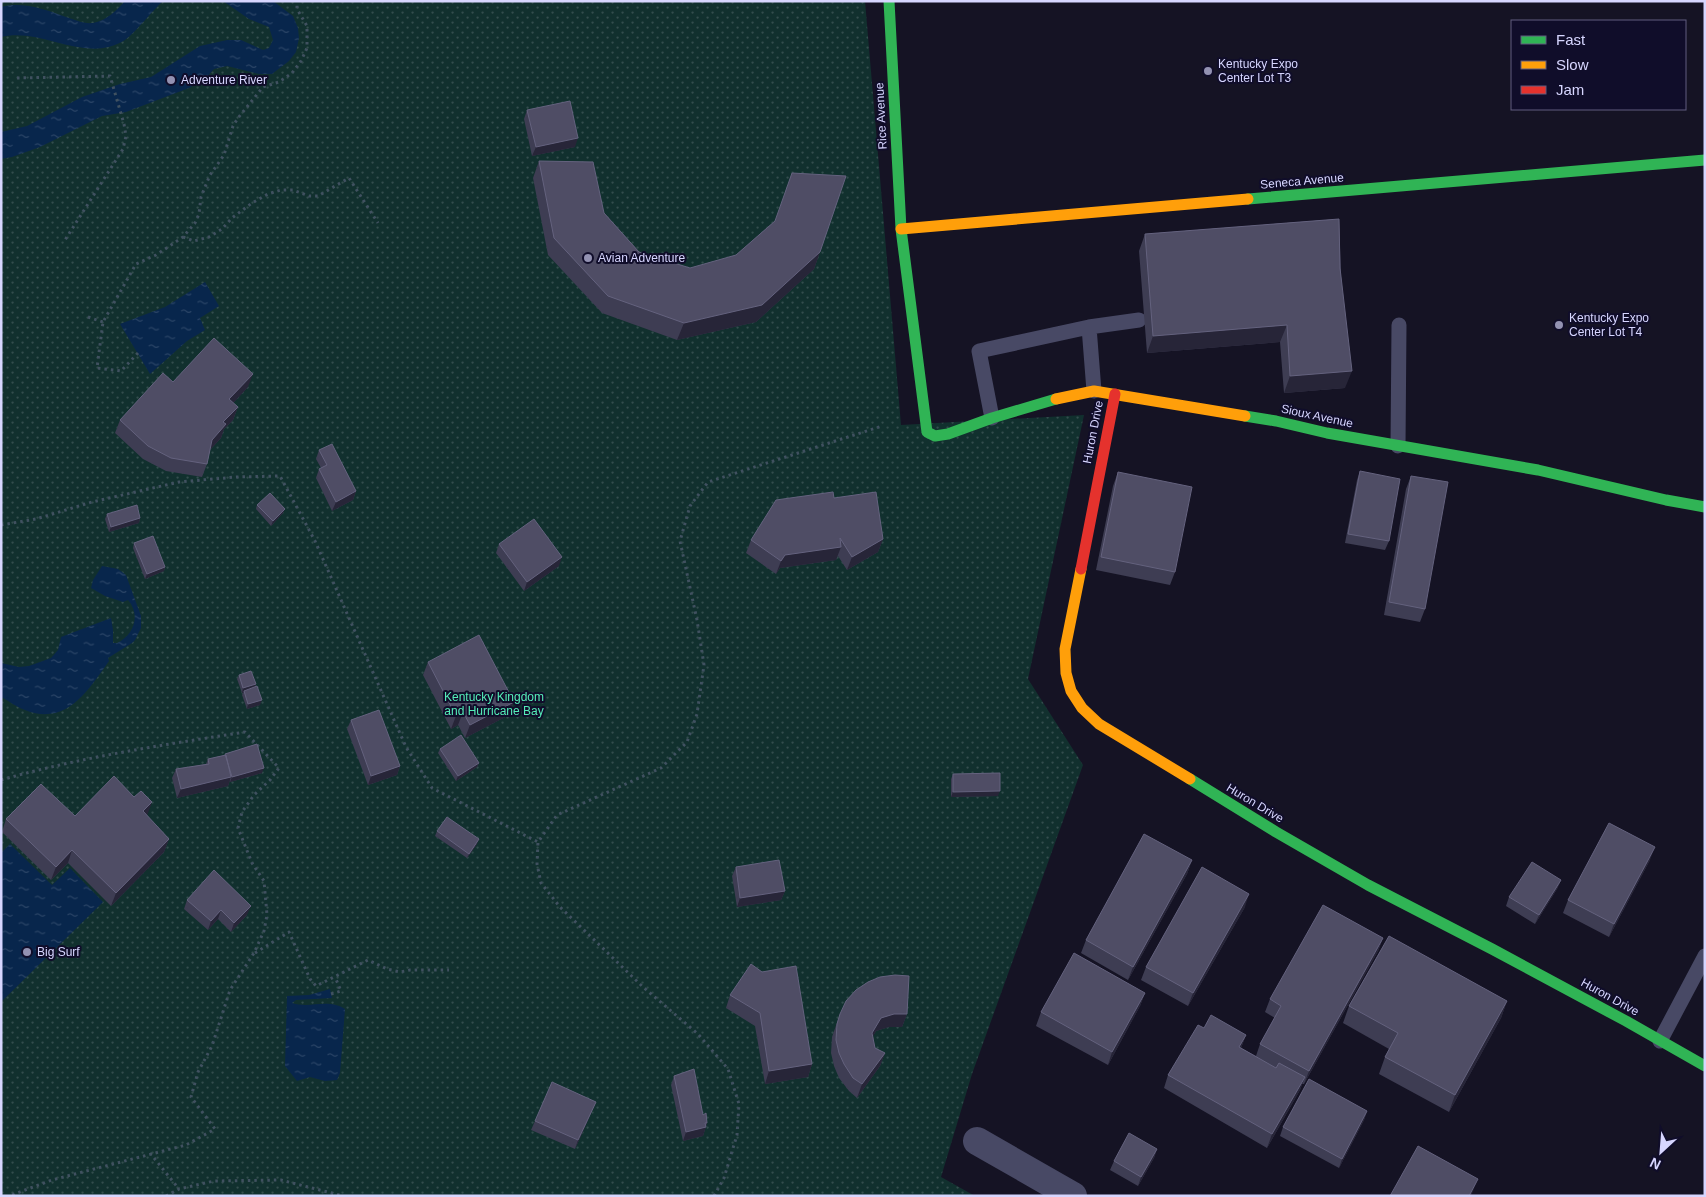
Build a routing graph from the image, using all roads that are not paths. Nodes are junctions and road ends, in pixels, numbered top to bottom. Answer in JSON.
{"nodes":[{"id":1,"x":889,"y":1,"type":"edge"},
{"id":2,"x":1705,"y":160,"type":"edge"},
{"id":3,"x":902,"y":229,"type":"junction"},
{"id":4,"x":1139,"y":320,"type":"dead end"},
{"id":5,"x":1399,"y":325,"type":"dead end"},
{"id":6,"x":1089,"y":327,"type":"junction"},
{"id":7,"x":1094,"y":391,"type":"junction"},
{"id":8,"x":1115,"y":394,"type":"junction"},
{"id":9,"x":992,"y":418,"type":"junction"},
{"id":10,"x":927,"y":432,"type":"joint"},
{"id":11,"x":1398,"y":446,"type":"junction"},
{"id":12,"x":1705,"y":507,"type":"edge"},
{"id":13,"x":1705,"y":956,"type":"edge"},
{"id":14,"x":1660,"y":1041,"type":"junction"},
{"id":15,"x":1705,"y":1066,"type":"edge"},
{"id":16,"x":976,"y":1141,"type":"dead end"},
{"id":17,"x":1073,"y":1196,"type":"edge"}],
"edges":[{"from":1,"to":3,"type":"street","name":"Rice Avenue"},
{"from":2,"to":3,"type":"street","name":"Seneca Avenue"},
{"from":3,"to":10,"type":"street","name":"Rice Avenue"},
{"from":4,"to":6,"type":"lane"},
{"from":5,"to":11,"type":"lane"},
{"from":6,"to":7,"type":"lane"},
{"from":6,"to":9,"type":"lane"},
{"from":7,"to":8,"type":"street","name":"Sioux Avenue"},
{"from":7,"to":9,"type":"street","name":"Sioux Avenue"},
{"from":8,"to":11,"type":"street","name":"Sioux Avenue"},
{"from":8,"to":14,"type":"street","name":"Huron Drive"},
{"from":9,"to":10,"type":"street","name":"Sioux Avenue"},
{"from":11,"to":12,"type":"street","name":"Sioux Avenue"},
{"from":13,"to":14,"type":"lane"},
{"from":14,"to":15,"type":"street","name":"Huron Drive"},
{"from":16,"to":17,"type":"street"}]}
